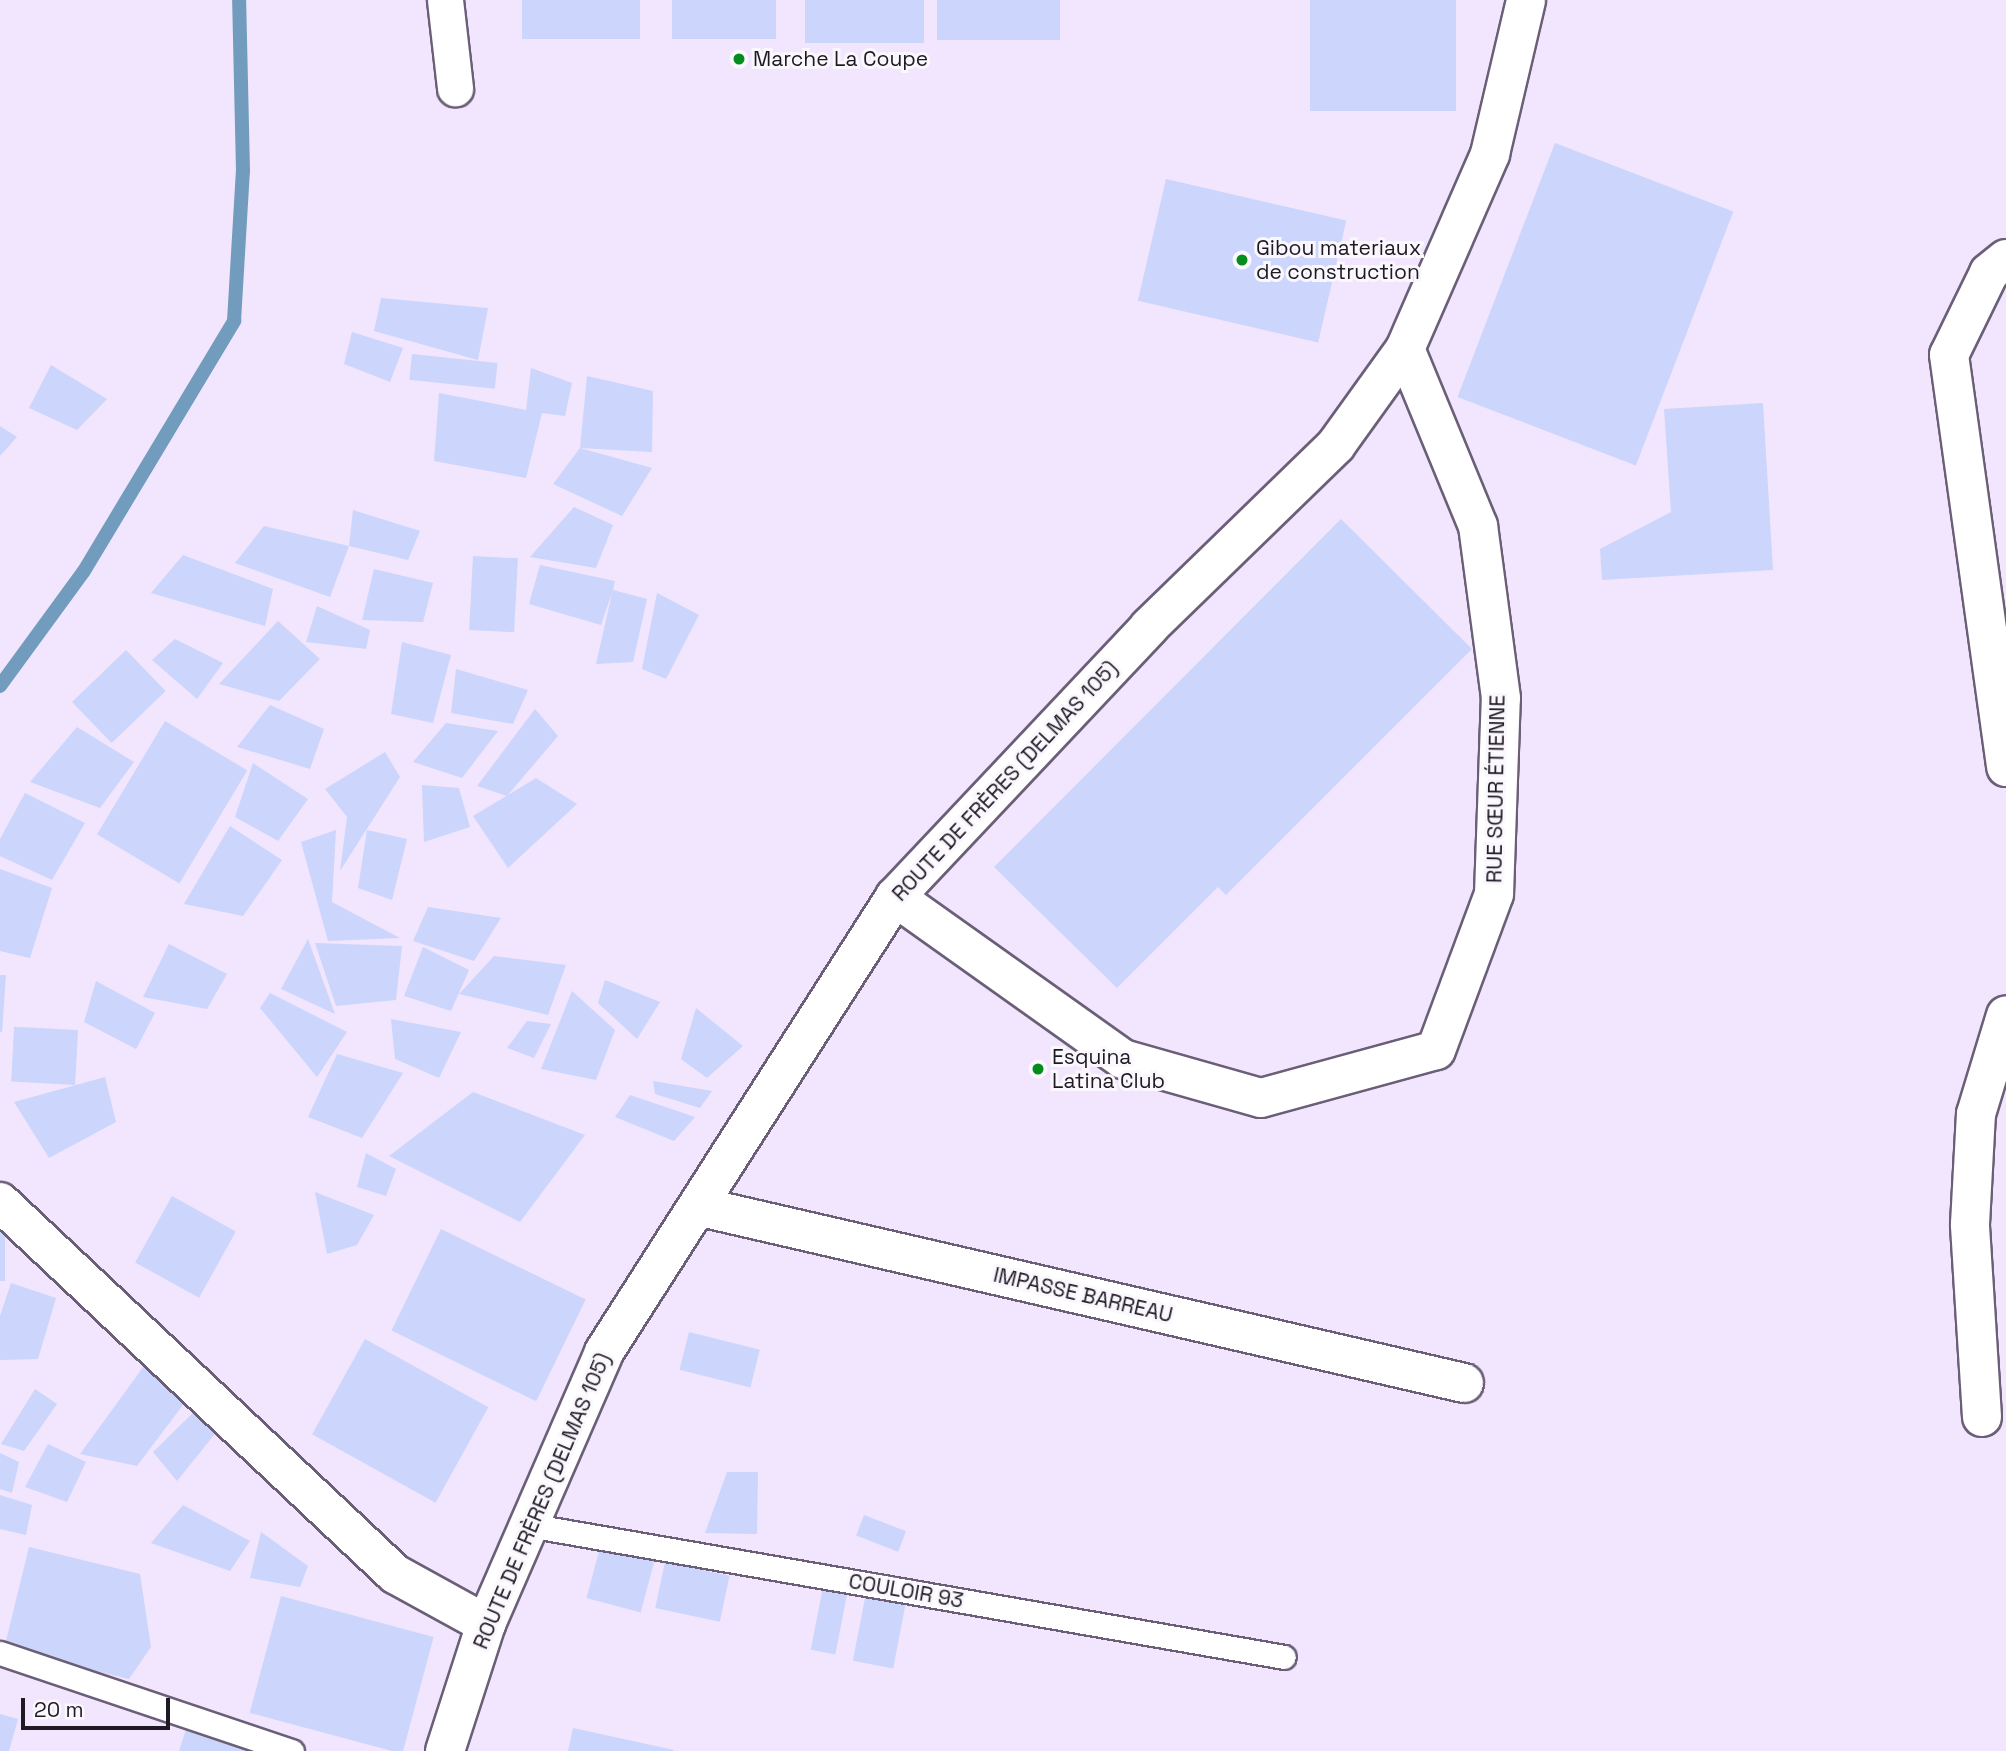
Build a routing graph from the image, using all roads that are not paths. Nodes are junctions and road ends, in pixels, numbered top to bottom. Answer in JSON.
{"nodes":[{"id":1,"x":444,"y":0,"type":"edge"},
{"id":2,"x":1526,"y":0,"type":"edge"},
{"id":3,"x":455,"y":88,"type":"dead end"},
{"id":4,"x":2006,"y":258,"type":"edge"},
{"id":5,"x":1405,"y":349,"type":"junction"},
{"id":6,"x":2006,"y":767,"type":"edge"},
{"id":7,"x":895,"y":897,"type":"junction"},
{"id":8,"x":2006,"y":1014,"type":"edge"},
{"id":9,"x":0,"y":1202,"type":"edge"},
{"id":10,"x":701,"y":1207,"type":"junction"},
{"id":11,"x":1464,"y":1383,"type":"dead end"},
{"id":12,"x":1982,"y":1417,"type":"dead end"},
{"id":13,"x":528,"y":1525,"type":"junction"},
{"id":14,"x":486,"y":1623,"type":"junction"},
{"id":15,"x":0,"y":1653,"type":"edge"},
{"id":16,"x":1283,"y":1657,"type":"dead end"},
{"id":17,"x":292,"y":1751,"type":"edge"},
{"id":18,"x":446,"y":1751,"type":"edge"}],
"edges":[{"from":1,"to":3,"type":"street"},
{"from":2,"to":5,"type":"street","name":"ROUTE DE FRÈRES (DELMAS 105)"},
{"from":4,"to":6,"type":"street"},
{"from":5,"to":7,"type":"street","name":"ROUTE DE FRÈRES (DELMAS 105)"},
{"from":5,"to":7,"type":"street","name":"RUE SŒUR ÉTIENNE"},
{"from":7,"to":10,"type":"street","name":"ROUTE DE FRÈRES (DELMAS 105)"},
{"from":8,"to":12,"type":"street"},
{"from":9,"to":14,"type":"street"},
{"from":10,"to":11,"type":"street","name":"IMPASSE BARREAU"},
{"from":10,"to":13,"type":"street","name":"ROUTE DE FRÈRES (DELMAS 105)"},
{"from":13,"to":14,"type":"street","name":"ROUTE DE FRÈRES (DELMAS 105)"},
{"from":13,"to":16,"type":"lane","name":"COULOIR 93"},
{"from":14,"to":18,"type":"street","name":"ROUTE DE FRÈRES (DELMAS 105)"},
{"from":15,"to":17,"type":"lane"}]}
